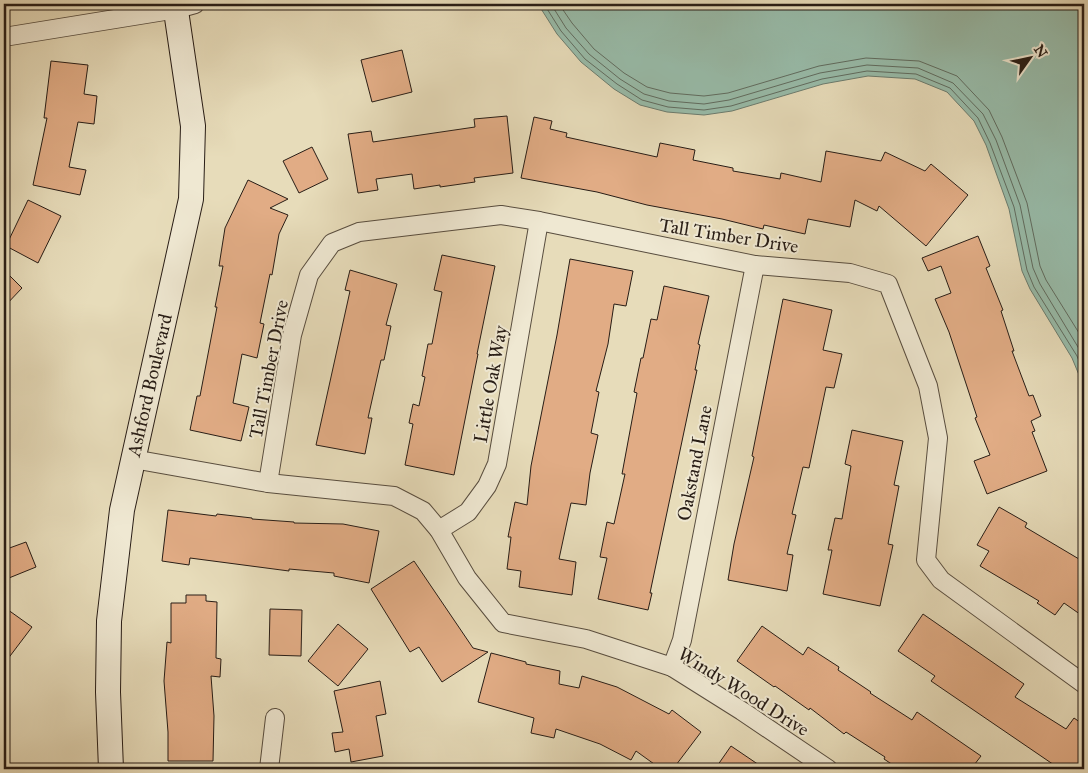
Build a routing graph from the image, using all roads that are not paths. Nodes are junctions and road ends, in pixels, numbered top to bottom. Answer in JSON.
{"nodes":[{"id":1,"x":182,"y":5,"type":"edge"},
{"id":2,"x":4,"y":37,"type":"edge"},
{"id":3,"x":539,"y":221,"type":"junction"},
{"id":4,"x":755,"y":265,"type":"junction"},
{"id":5,"x":132,"y":459,"type":"junction"},
{"id":6,"x":268,"y":483,"type":"junction"},
{"id":7,"x":439,"y":530,"type":"junction"},
{"id":8,"x":672,"y":667,"type":"junction"},
{"id":9,"x":1084,"y":684,"type":"edge"},
{"id":10,"x":276,"y":718,"type":"dead end"},
{"id":11,"x":111,"y":769,"type":"edge"},
{"id":12,"x":269,"y":769,"type":"edge"},
{"id":13,"x":828,"y":769,"type":"edge"}],
"edges":[{"from":1,"to":2,"type":"street"},
{"from":1,"to":5,"type":"street","name":"Ashford Boulevard"},
{"from":3,"to":4,"type":"street","name":"Tall Timber Drive"},
{"from":3,"to":6,"type":"street","name":"Tall Timber Drive"},
{"from":3,"to":7,"type":"street","name":"Little Oak Way"},
{"from":4,"to":8,"type":"street","name":"Oakstand Lane"},
{"from":4,"to":9,"type":"street","name":"Tall Timber Drive"},
{"from":5,"to":6,"type":"street","name":"Windy Wood Drive"},
{"from":5,"to":11,"type":"street","name":"Ashford Boulevard"},
{"from":6,"to":7,"type":"street","name":"Windy Wood Drive"},
{"from":7,"to":8,"type":"street","name":"Windy Wood Drive"},
{"from":8,"to":13,"type":"street","name":"Windy Wood Drive"},
{"from":10,"to":12,"type":"street"}]}
